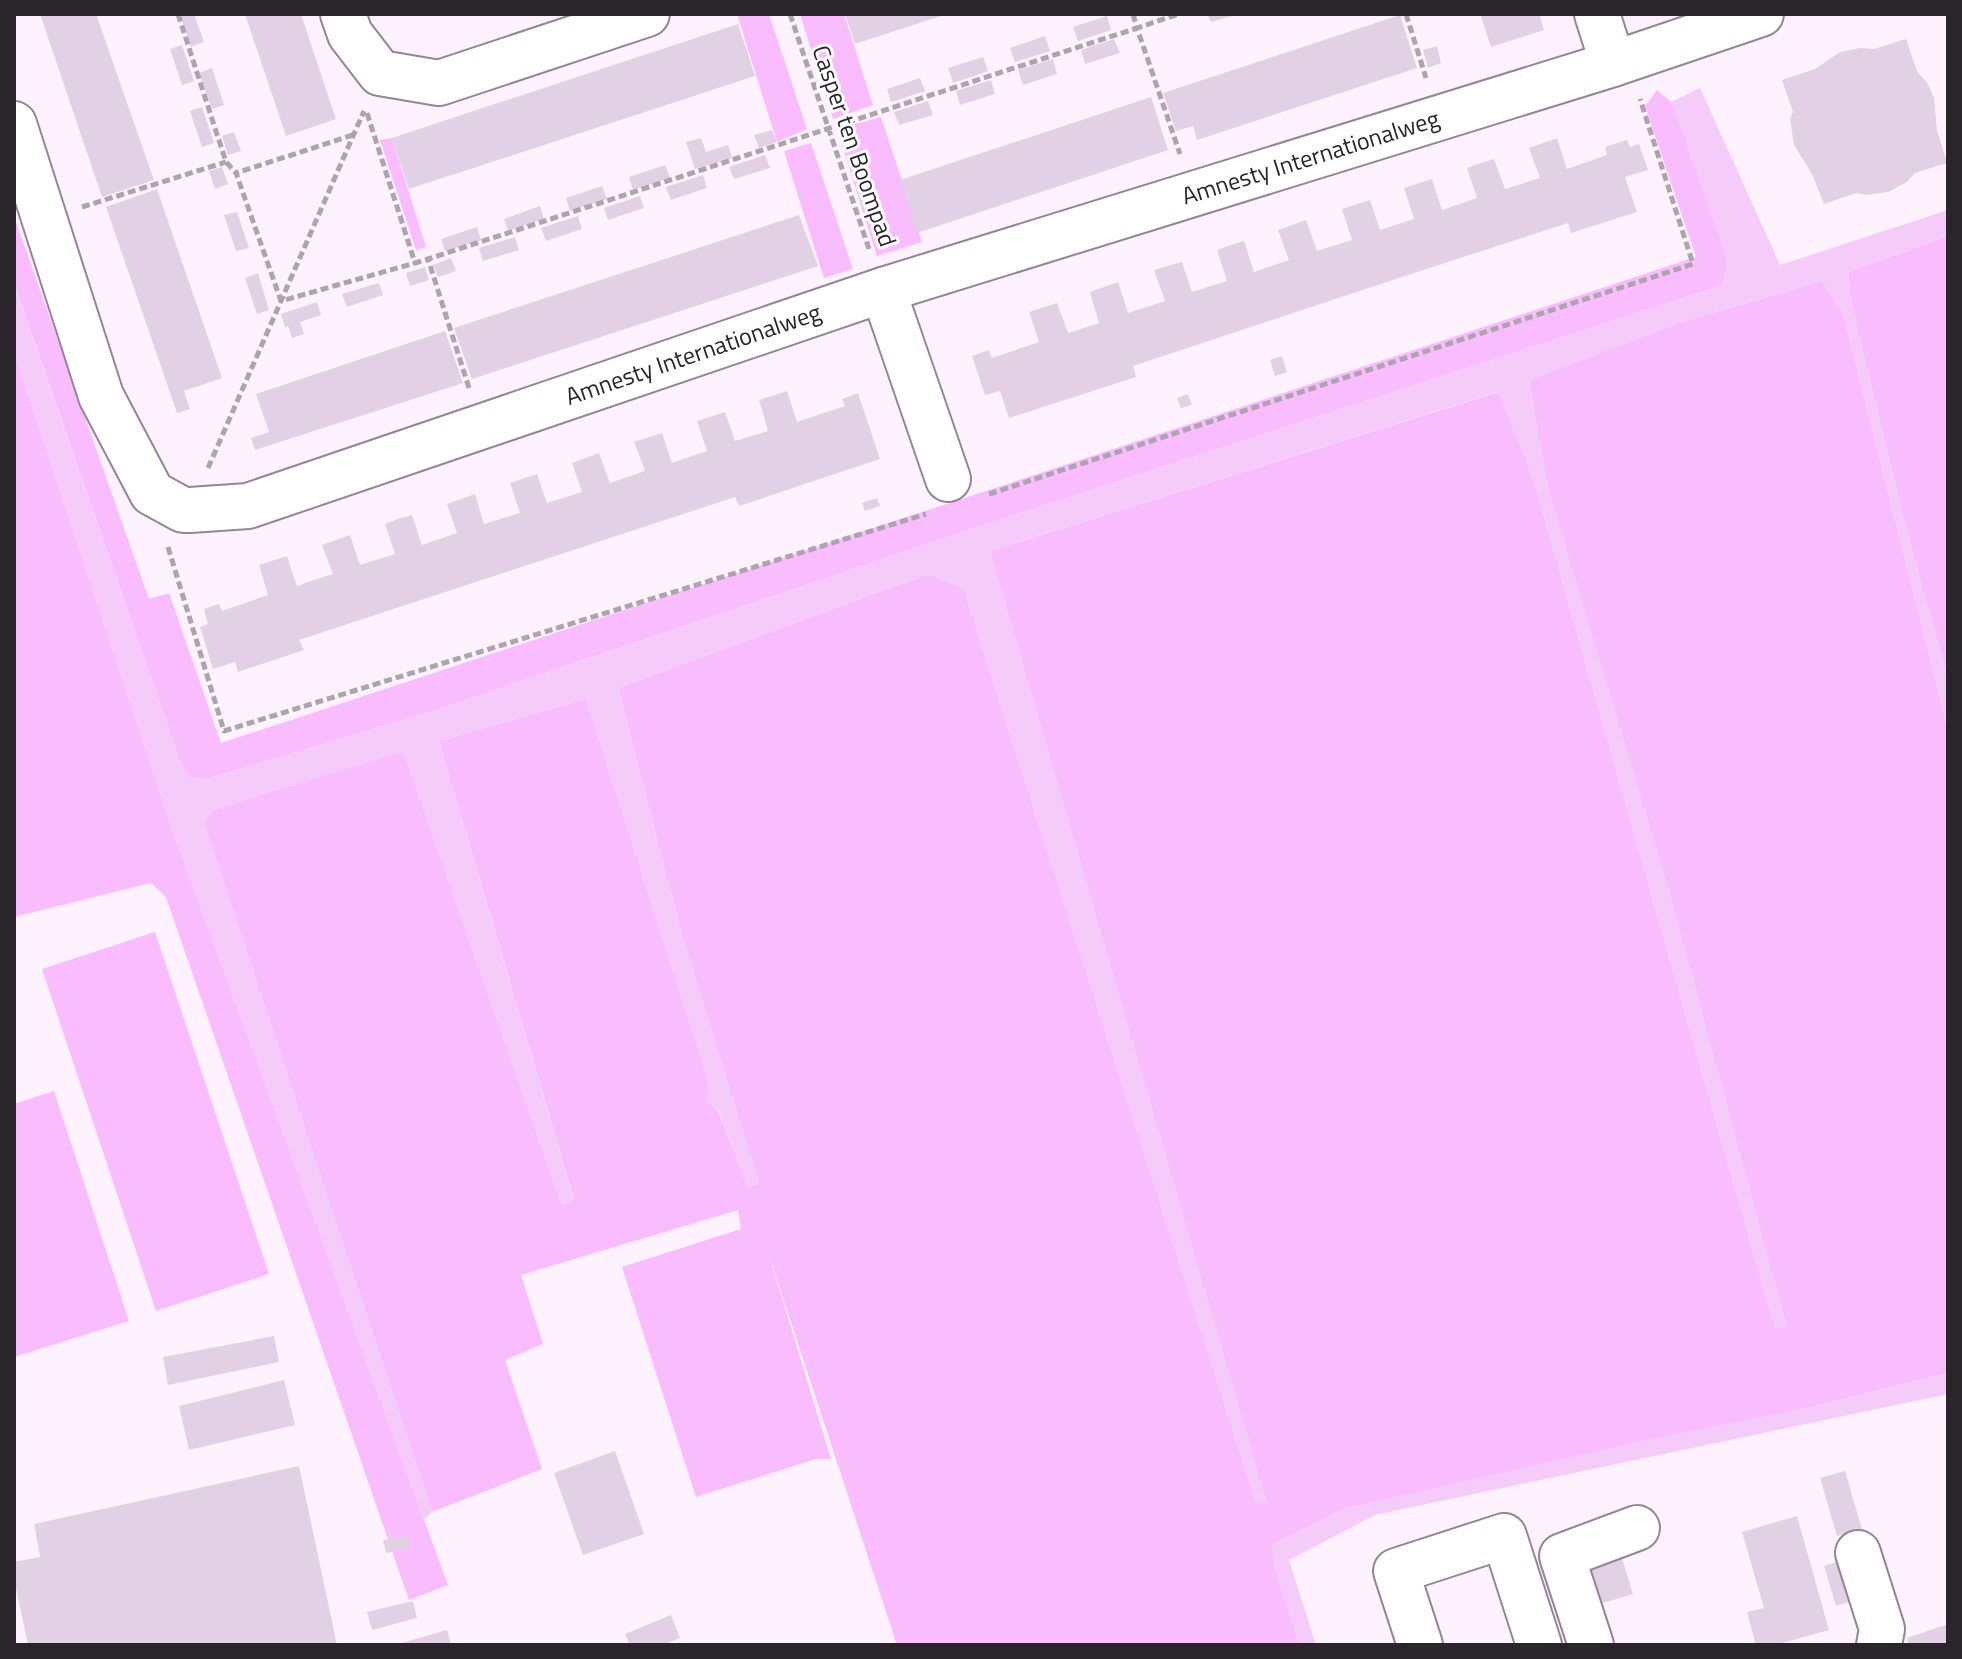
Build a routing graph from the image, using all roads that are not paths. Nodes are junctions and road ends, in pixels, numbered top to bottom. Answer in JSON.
{"nodes":[{"id":1,"x":343,"y":14,"type":"edge"},
{"id":2,"x":647,"y":14,"type":"edge"},
{"id":3,"x":1597,"y":14,"type":"edge"},
{"id":4,"x":1761,"y":14,"type":"edge"},
{"id":5,"x":1613,"y":64,"type":"junction"},
{"id":6,"x":14,"y":124,"type":"edge"},
{"id":7,"x":883,"y":290,"type":"junction"},
{"id":8,"x":948,"y":479,"type":"dead end"},
{"id":9,"x":1637,"y":1528,"type":"dead end"},
{"id":10,"x":1858,"y":1553,"type":"dead end"},
{"id":11,"x":1420,"y":1645,"type":"edge"},
{"id":12,"x":1539,"y":1645,"type":"edge"},
{"id":13,"x":1591,"y":1645,"type":"edge"},
{"id":14,"x":1879,"y":1645,"type":"edge"}],
"edges":[{"from":1,"to":2,"type":"street"},
{"from":3,"to":5,"type":"street"},
{"from":4,"to":5,"type":"street","name":"Amnesty Internationalweg"},
{"from":5,"to":7,"type":"street","name":"Amnesty Internationalweg"},
{"from":6,"to":7,"type":"street","name":"Amnesty Internationalweg"},
{"from":7,"to":8,"type":"street"},
{"from":9,"to":13,"type":"street"},
{"from":10,"to":14,"type":"street"},
{"from":11,"to":12,"type":"street"}]}
